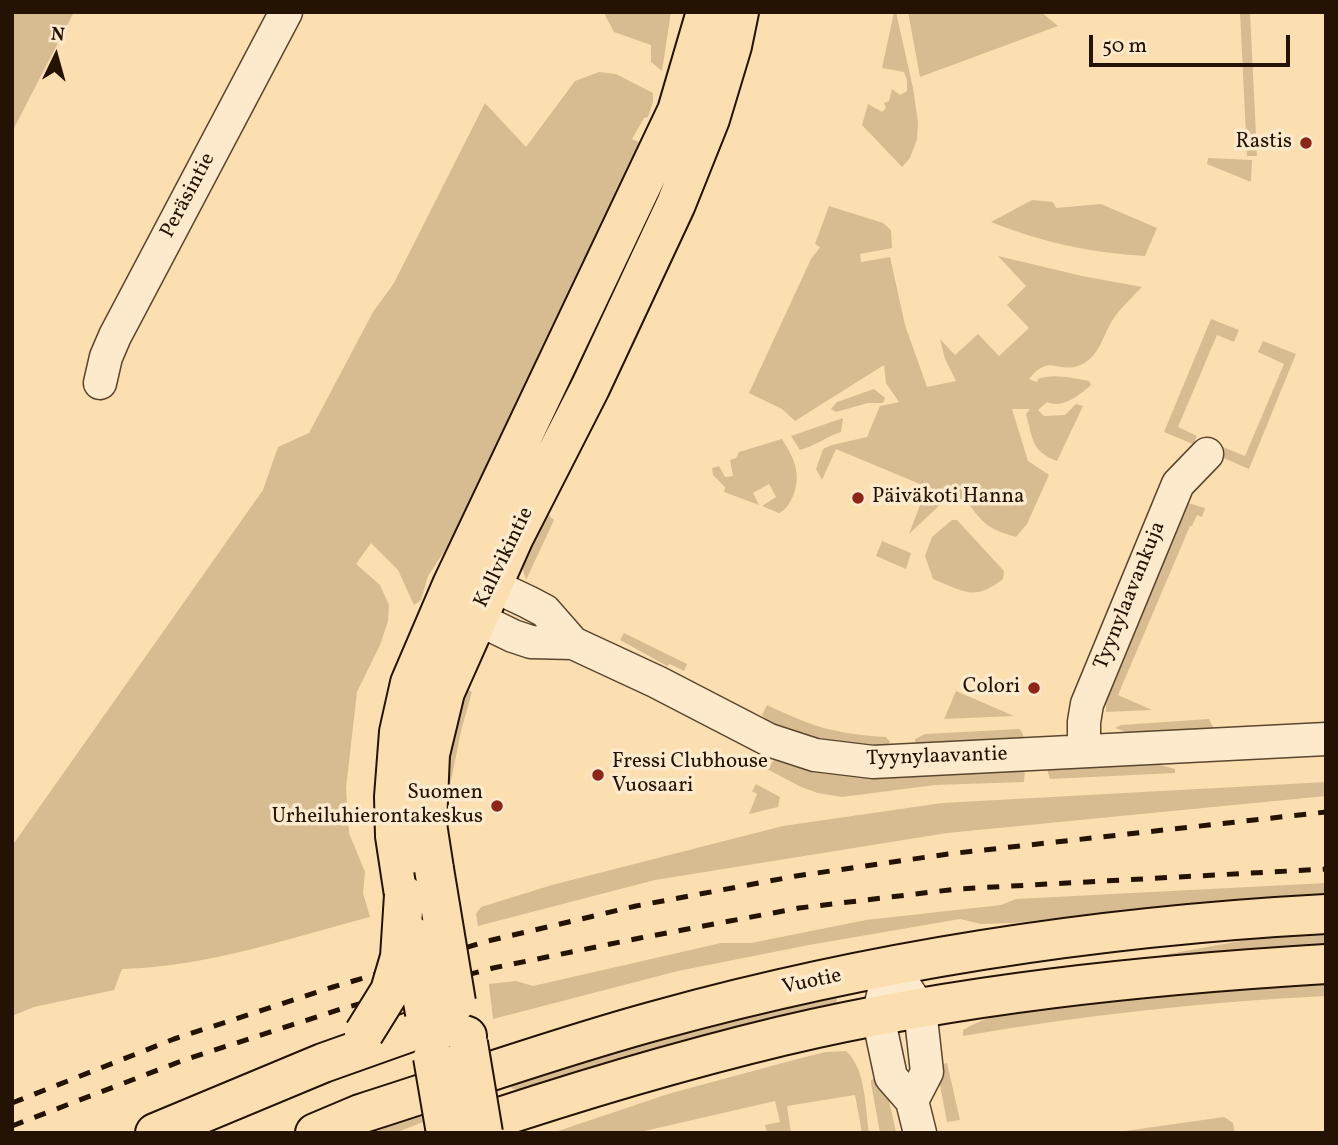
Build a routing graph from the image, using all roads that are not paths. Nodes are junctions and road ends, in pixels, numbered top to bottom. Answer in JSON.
{"nodes":[{"id":1,"x":286,"y":12,"type":"edge"},
{"id":2,"x":706,"y":12,"type":"edge"},
{"id":3,"x":739,"y":12,"type":"edge"},
{"id":4,"x":100,"y":383,"type":"dead end"},
{"id":5,"x":1207,"y":454,"type":"dead end"},
{"id":6,"x":452,"y":585,"type":"junction"},
{"id":7,"x":484,"y":601,"type":"junction"},
{"id":8,"x":1326,"y":739,"type":"edge"},
{"id":9,"x":1084,"y":751,"type":"junction"},
{"id":10,"x":412,"y":875,"type":"junction"},
{"id":11,"x":1326,"y":914,"type":"edge"},
{"id":12,"x":1326,"y":964,"type":"edge"},
{"id":13,"x":890,"y":966,"type":"junction"},
{"id":14,"x":920,"y":1009,"type":"junction"},
{"id":15,"x":878,"y":1016,"type":"junction"},
{"id":16,"x":446,"y":1030,"type":"junction"},
{"id":17,"x":323,"y":1063,"type":"junction"},
{"id":18,"x":912,"y":1101,"type":"junction"},
{"id":19,"x":155,"y":1133,"type":"edge"},
{"id":20,"x":315,"y":1133,"type":"edge"},
{"id":21,"x":446,"y":1133,"type":"edge"},
{"id":22,"x":452,"y":1133,"type":"edge"},
{"id":23,"x":483,"y":1133,"type":"edge"},
{"id":24,"x":920,"y":1133,"type":"edge"}],
"edges":[{"from":1,"to":4,"type":"street","name":"Peräsintie"},
{"from":2,"to":6,"type":"main road","name":"Kallvikintie"},
{"from":3,"to":7,"type":"main road","name":"Kallvikintie"},
{"from":5,"to":9,"type":"street","name":"Tyynylaavankuja"},
{"from":6,"to":7,"type":"street","name":"Tyynylaavantie"},
{"from":6,"to":10,"type":"main road","name":"Kallvikintie"},
{"from":7,"to":9,"type":"street","name":"Tyynylaavantie"},
{"from":7,"to":10,"type":"main road","name":"Kallvikintie"},
{"from":8,"to":9,"type":"street","name":"Tyynylaavantie"},
{"from":10,"to":16,"type":"main road","name":"Kallvikintie","bridge":true},
{"from":10,"to":17,"type":"main road","bridge":true},
{"from":11,"to":13,"type":"main road","name":"Vuotie"},
{"from":12,"to":14,"type":"main road"},
{"from":13,"to":14,"type":"street"},
{"from":13,"to":15,"type":"street"},
{"from":13,"to":20,"type":"main road","name":"Vuotie"},
{"from":14,"to":15,"type":"main road"},
{"from":14,"to":18,"type":"street"},
{"from":15,"to":18,"type":"street"},
{"from":15,"to":22,"type":"main road"},
{"from":16,"to":17,"type":"main road"},
{"from":16,"to":21,"type":"main road","name":"Kallvikintie","bridge":true},
{"from":16,"to":23,"type":"main road","name":"Kallvikintie","bridge":true},
{"from":17,"to":19,"type":"main road"},
{"from":18,"to":24,"type":"street"}]}
